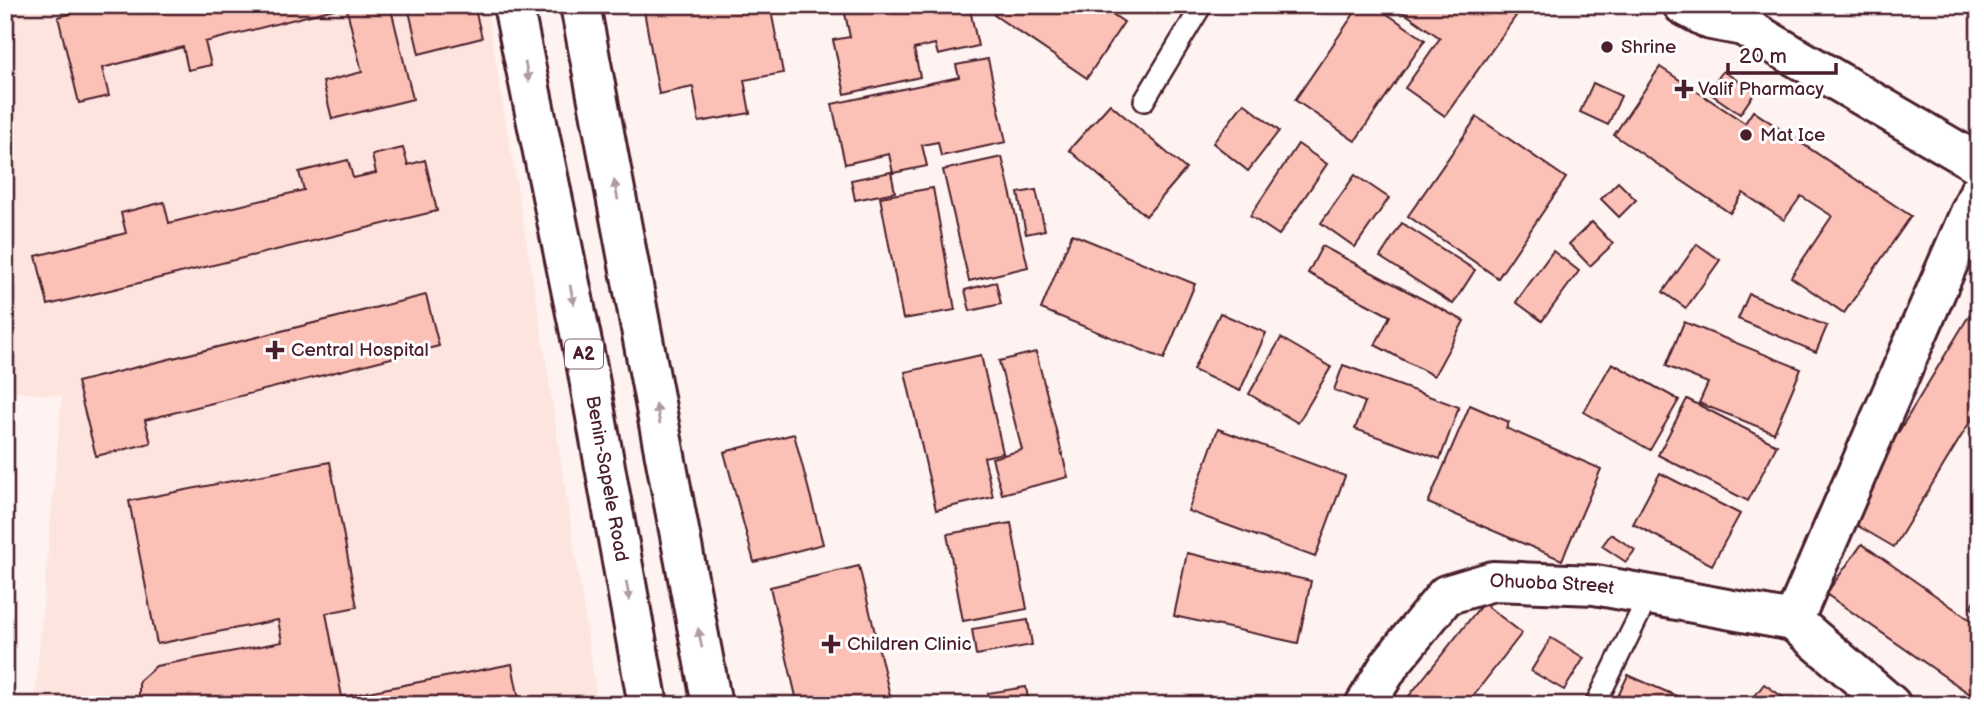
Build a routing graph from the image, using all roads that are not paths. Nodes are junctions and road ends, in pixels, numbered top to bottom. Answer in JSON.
{"nodes":[{"id":1,"x":513,"y":5,"type":"edge"},
{"id":2,"x":580,"y":5,"type":"edge"},
{"id":3,"x":1202,"y":5,"type":"edge"},
{"id":4,"x":1683,"y":5,"type":"edge"},
{"id":5,"x":1749,"y":15,"type":"edge"},
{"id":6,"x":1144,"y":101,"type":"dead end"},
{"id":7,"x":1979,"y":164,"type":"edge"},
{"id":8,"x":1979,"y":192,"type":"edge"},
{"id":9,"x":1649,"y":594,"type":"junction"},
{"id":10,"x":1793,"y":621,"type":"junction"},
{"id":11,"x":648,"y":705,"type":"edge"},
{"id":12,"x":712,"y":705,"type":"edge"},
{"id":13,"x":1365,"y":705,"type":"edge"},
{"id":14,"x":1595,"y":705,"type":"edge"},
{"id":15,"x":1891,"y":705,"type":"edge"}],
"edges":[{"from":1,"to":11,"type":"main road","name":"Benin-Sapele Road","number":"A2","one_way":true},
{"from":12,"to":2,"type":"main road","one_way":true},
{"from":3,"to":6,"type":"lane"},
{"from":4,"to":5,"type":"main road"},
{"from":5,"to":7,"type":"main road"},
{"from":8,"to":10,"type":"main road"},
{"from":9,"to":10,"type":"main road","name":"Ohuoba Street"},
{"from":9,"to":13,"type":"main road","name":"Ohuoba Street"},
{"from":9,"to":14,"type":"lane"},
{"from":10,"to":15,"type":"main road","name":"Ohuoba Street"}]}
